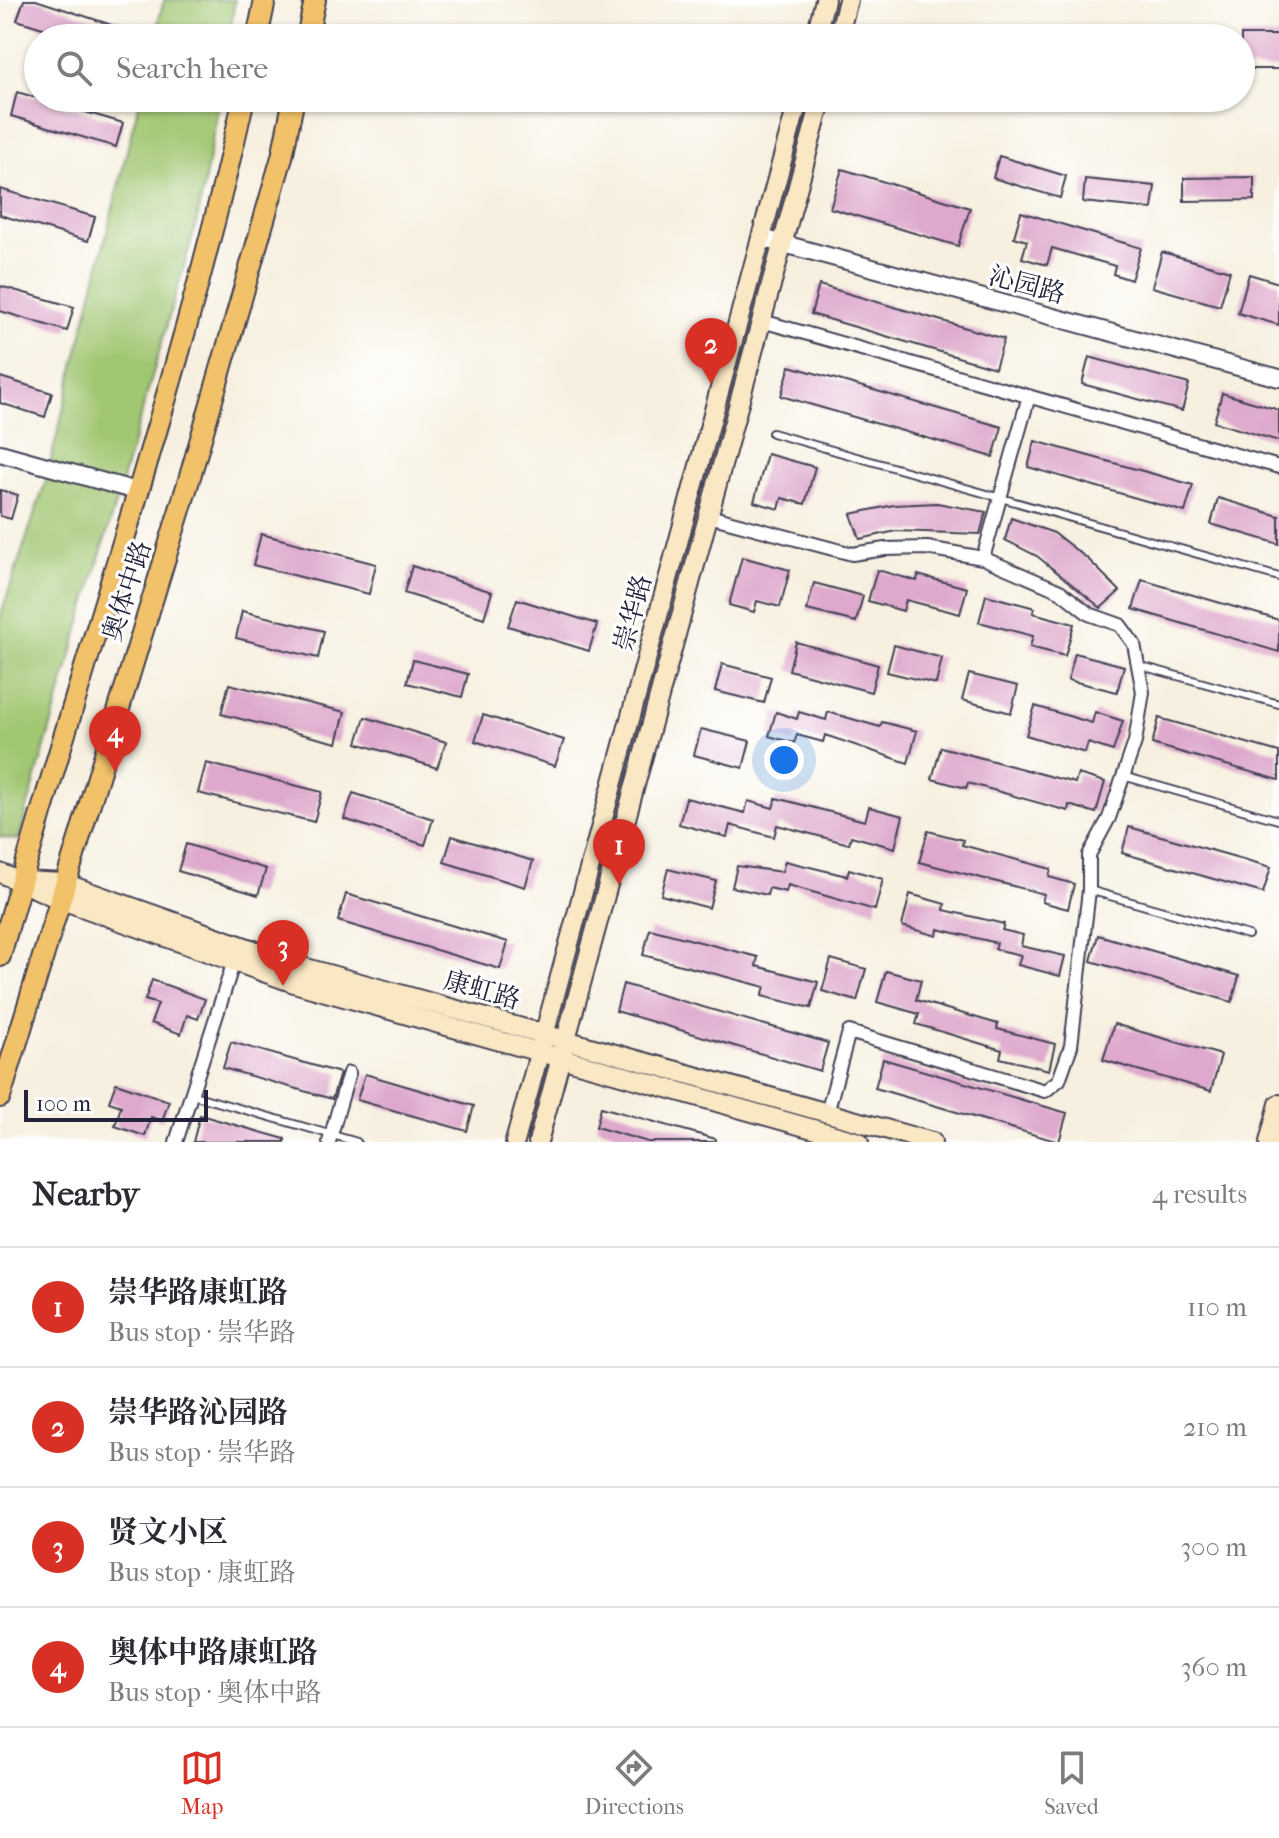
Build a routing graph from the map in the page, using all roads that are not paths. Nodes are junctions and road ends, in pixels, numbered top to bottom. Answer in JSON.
{"nodes":[{"id":1,"x":265,"y":0,"type":"edge"},
{"id":2,"x":315,"y":0,"type":"edge"},
{"id":3,"x":825,"y":0,"type":"edge"},
{"id":4,"x":848,"y":0,"type":"edge"},
{"id":5,"x":260,"y":24,"type":"edge"},
{"id":6,"x":310,"y":24,"type":"edge"},
{"id":7,"x":819,"y":24,"type":"edge"},
{"id":8,"x":842,"y":24,"type":"edge"},
{"id":9,"x":241,"y":112,"type":"edge"},
{"id":10,"x":291,"y":112,"type":"edge"},
{"id":11,"x":795,"y":112,"type":"edge"},
{"id":12,"x":818,"y":112,"type":"edge"},
{"id":13,"x":762,"y":238,"type":"junction"},
{"id":14,"x":783,"y":243,"type":"junction"},
{"id":15,"x":762,"y":321,"type":"junction"},
{"id":16,"x":1279,"y":378,"type":"edge"},
{"id":17,"x":1029,"y":396,"type":"junction"},
{"id":18,"x":772,"y":433,"type":"dead end"},
{"id":19,"x":0,"y":453,"type":"edge"},
{"id":20,"x":1279,"y":467,"type":"edge"},
{"id":21,"x":140,"y":492,"type":"junction"},
{"id":22,"x":1000,"y":498,"type":"junction"},
{"id":23,"x":709,"y":516,"type":"junction"},
{"id":24,"x":983,"y":558,"type":"junction"},
{"id":25,"x":1279,"y":577,"type":"edge"},
{"id":26,"x":1138,"y":665,"type":"junction"},
{"id":27,"x":1279,"y":704,"type":"edge"},
{"id":28,"x":1123,"y":776,"type":"junction"},
{"id":29,"x":1278,"y":820,"type":"edge"},
{"id":30,"x":0,"y":873,"type":"edge"},
{"id":31,"x":22,"y":881,"type":"junction"},
{"id":32,"x":1089,"y":890,"type":"junction"},
{"id":33,"x":62,"y":891,"type":"junction"},
{"id":34,"x":1248,"y":935,"type":"dead end"},
{"id":35,"x":0,"y":956,"type":"edge"},
{"id":36,"x":234,"y":961,"type":"junction"},
{"id":37,"x":544,"y":1043,"type":"junction"},
{"id":38,"x":565,"y":1049,"type":"junction"},
{"id":39,"x":349,"y":1073,"type":"dead end"},
{"id":40,"x":193,"y":1095,"type":"junction"},
{"id":41,"x":0,"y":1097,"type":"edge"},
{"id":42,"x":1279,"y":1104,"type":"edge"},
{"id":43,"x":827,"y":1113,"type":"junction"},
{"id":44,"x":826,"y":1137,"type":"edge"},
{"id":45,"x":330,"y":1138,"type":"edge"},
{"id":46,"x":176,"y":1142,"type":"edge"},
{"id":47,"x":357,"y":1142,"type":"edge"},
{"id":48,"x":515,"y":1142,"type":"edge"},
{"id":49,"x":538,"y":1142,"type":"edge"},
{"id":50,"x":859,"y":1142,"type":"edge"},
{"id":51,"x":932,"y":1142,"type":"edge"},
{"id":52,"x":1269,"y":1142,"type":"edge"}],
"edges":[{"from":1,"to":5,"type":"main road"},
{"from":2,"to":6,"type":"main road"},
{"from":3,"to":7,"type":"main road"},
{"from":4,"to":8,"type":"main road"},
{"from":9,"to":21,"type":"main road","name":"奥体中路"},
{"from":10,"to":33,"type":"main road","name":"奥体中路"},
{"from":11,"to":13,"type":"main road","name":"崇华路"},
{"from":12,"to":14,"type":"main road","name":"崇华路"},
{"from":13,"to":14,"type":"street","name":"沁园路"},
{"from":13,"to":37,"type":"main road","name":"崇华路"},
{"from":14,"to":15,"type":"main road","name":"崇华路"},
{"from":14,"to":16,"type":"street","name":"沁园路"},
{"from":15,"to":17,"type":"street"},
{"from":15,"to":23,"type":"main road","name":"崇华路"},
{"from":17,"to":20,"type":"street"},
{"from":17,"to":22,"type":"street"},
{"from":18,"to":22,"type":"lane"},
{"from":19,"to":21,"type":"street"},
{"from":21,"to":31,"type":"main road","name":"奥体中路"},
{"from":22,"to":24,"type":"street"},
{"from":22,"to":25,"type":"lane"},
{"from":23,"to":24,"type":"street"},
{"from":23,"to":38,"type":"main road","name":"崇华路"},
{"from":24,"to":26,"type":"street"},
{"from":26,"to":27,"type":"lane"},
{"from":26,"to":28,"type":"street"},
{"from":28,"to":29,"type":"lane"},
{"from":28,"to":32,"type":"street"},
{"from":30,"to":31,"type":"main road","name":"康虹路"},
{"from":31,"to":33,"type":"main road","name":"康虹路"},
{"from":31,"to":35,"type":"main road","name":"奥体中路"},
{"from":32,"to":34,"type":"lane"},
{"from":32,"to":43,"type":"street"},
{"from":33,"to":36,"type":"main road","name":"康虹路"},
{"from":33,"to":37,"type":"main road","name":"康虹路"},
{"from":33,"to":41,"type":"main road","name":"奥体中路"},
{"from":36,"to":37,"type":"main road","name":"康虹路"},
{"from":36,"to":40,"type":"street"},
{"from":37,"to":38,"type":"main road","name":"康虹路"},
{"from":37,"to":48,"type":"main road","name":"崇华路"},
{"from":38,"to":43,"type":"main road","name":"康虹路"},
{"from":38,"to":44,"type":"main road","name":"康虹路"},
{"from":38,"to":49,"type":"main road","name":"崇华路"},
{"from":39,"to":45,"type":"street"},
{"from":40,"to":45,"type":"lane"},
{"from":40,"to":46,"type":"street"},
{"from":42,"to":52,"type":"main road"},
{"from":43,"to":51,"type":"main road","name":"康虹路"},
{"from":44,"to":50,"type":"main road","name":"康虹路"},
{"from":45,"to":47,"type":"lane"}]}
